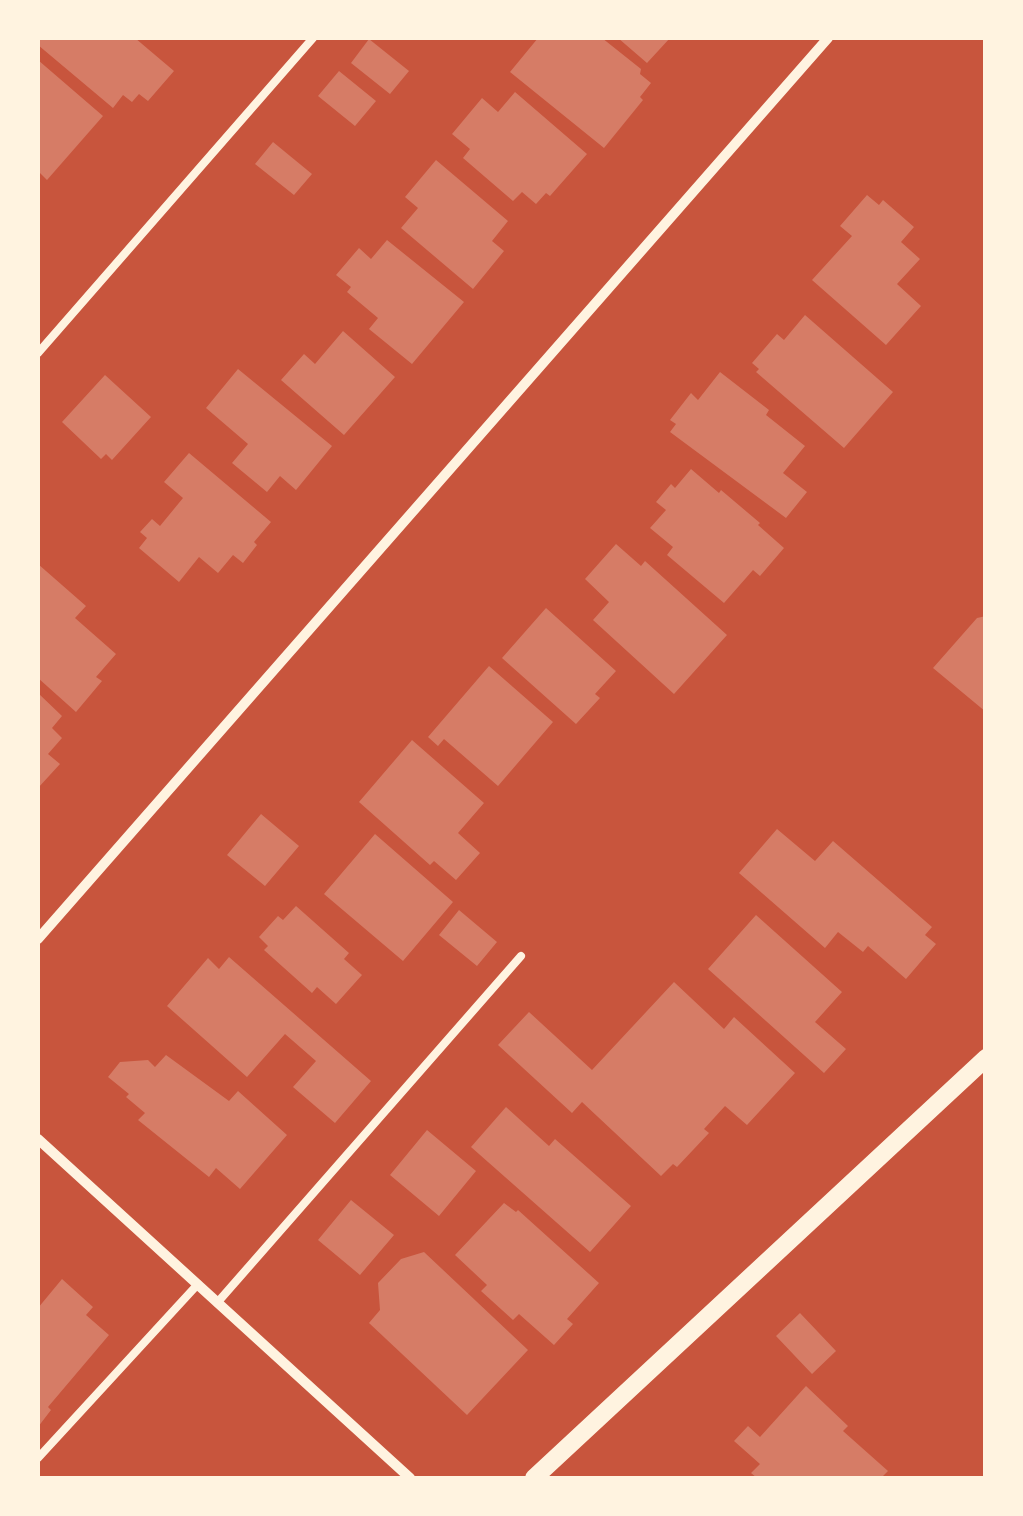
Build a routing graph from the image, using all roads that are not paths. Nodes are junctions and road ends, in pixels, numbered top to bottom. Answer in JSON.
{"nodes":[{"id":1,"x":313,"y":38,"type":"edge"},
{"id":2,"x":828,"y":38,"type":"edge"},
{"id":3,"x":38,"y":353,"type":"edge"},
{"id":4,"x":38,"y":939,"type":"edge"},
{"id":5,"x":521,"y":956,"type":"dead end"},
{"id":6,"x":986,"y":1058,"type":"edge"},
{"id":7,"x":38,"y":1139,"type":"edge"},
{"id":8,"x":198,"y":1284,"type":"junction"},
{"id":9,"x":217,"y":1303,"type":"junction"},
{"id":10,"x":38,"y":1458,"type":"edge"},
{"id":11,"x":410,"y":1478,"type":"edge"},
{"id":12,"x":534,"y":1478,"type":"edge"}],
"edges":[{"from":1,"to":3,"type":"lane"},
{"from":2,"to":4,"type":"street"},
{"from":5,"to":9,"type":"lane"},
{"from":6,"to":12,"type":"street"},
{"from":7,"to":8,"type":"street"},
{"from":8,"to":9,"type":"street"},
{"from":8,"to":10,"type":"lane"},
{"from":9,"to":11,"type":"street"}]}
